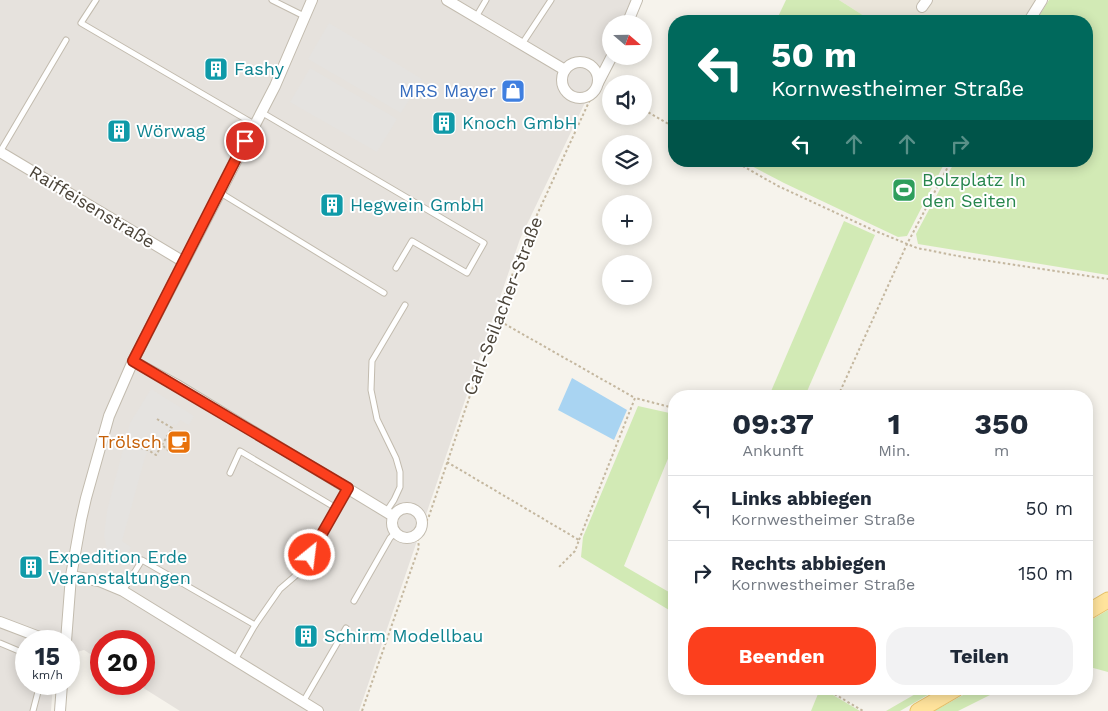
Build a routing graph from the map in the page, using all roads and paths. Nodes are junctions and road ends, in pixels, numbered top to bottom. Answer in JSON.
{"nodes":[{"id":1,"x":96,"y":0,"type":"edge"},
{"id":2,"x":272,"y":0,"type":"edge"},
{"id":3,"x":312,"y":0,"type":"edge"},
{"id":4,"x":447,"y":0,"type":"edge"},
{"id":5,"x":486,"y":0,"type":"edge"},
{"id":6,"x":551,"y":0,"type":"edge"},
{"id":7,"x":638,"y":0,"type":"edge"},
{"id":8,"x":1042,"y":0,"type":"edge"},
{"id":9,"x":631,"y":15,"type":"edge"},
{"id":10,"x":1033,"y":15,"type":"edge"},
{"id":11,"x":304,"y":16,"type":"junction"},
{"id":12,"x":476,"y":17,"type":"junction"},
{"id":13,"x":66,"y":40,"type":"dead end"},
{"id":14,"x":522,"y":45,"type":"junction"},
{"id":15,"x":607,"y":65,"type":"edge"},
{"id":16,"x":565,"y":70,"type":"junction"},
{"id":17,"x":596,"y":87,"type":"junction"},
{"id":18,"x":260,"y":112,"type":"junction"},
{"id":19,"x":652,"y":115,"type":"edge"},
{"id":20,"x":254,"y":124,"type":"junction"},
{"id":21,"x":668,"y":124,"type":"edge"},
{"id":22,"x":0,"y":152,"type":"edge"},
{"id":23,"x":745,"y":167,"type":"edge"},
{"id":24,"x":949,"y":167,"type":"edge"},
{"id":25,"x":219,"y":192,"type":"junction"},
{"id":26,"x":907,"y":244,"type":"junction"},
{"id":27,"x":184,"y":262,"type":"junction"},
{"id":28,"x":396,"y":268,"type":"dead end"},
{"id":29,"x":1108,"y":279,"type":"edge"},
{"id":30,"x":384,"y":293,"type":"dead end"},
{"id":31,"x":405,"y":305,"type":"dead end"},
{"id":32,"x":496,"y":319,"type":"junction"},
{"id":33,"x":133,"y":361,"type":"junction"},
{"id":34,"x":841,"y":390,"type":"edge"},
{"id":35,"x":635,"y":398,"type":"junction"},
{"id":36,"x":668,"y":406,"type":"edge"},
{"id":37,"x":156,"y":419,"type":"dead end"},
{"id":38,"x":162,"y":445,"type":"junction"},
{"id":39,"x":141,"y":448,"type":"dead end"},
{"id":40,"x":169,"y":451,"type":"dead end"},
{"id":41,"x":446,"y":462,"type":"junction"},
{"id":42,"x":230,"y":473,"type":"dead end"},
{"id":43,"x":348,"y":488,"type":"junction"},
{"id":44,"x":336,"y":508,"type":"junction"},
{"id":45,"x":389,"y":514,"type":"junction"},
{"id":46,"x":422,"y":524,"type":"junction"},
{"id":47,"x":395,"y":533,"type":"junction"},
{"id":48,"x":417,"y":535,"type":"junction"},
{"id":49,"x":579,"y":540,"type":"junction"},
{"id":50,"x":558,"y":568,"type":"dead end"},
{"id":51,"x":71,"y":576,"type":"junction"},
{"id":52,"x":123,"y":591,"type":"junction"},
{"id":53,"x":1108,"y":600,"type":"edge"},
{"id":54,"x":354,"y":601,"type":"dead end"},
{"id":55,"x":1093,"y":609,"type":"edge"},
{"id":56,"x":0,"y":622,"type":"edge"},
{"id":57,"x":255,"y":625,"type":"junction"},
{"id":58,"x":346,"y":628,"type":"dead end"},
{"id":59,"x":21,"y":630,"type":"edge"},
{"id":60,"x":67,"y":630,"type":"edge"},
{"id":61,"x":0,"y":643,"type":"edge"},
{"id":62,"x":15,"y":649,"type":"edge"},
{"id":63,"x":235,"y":660,"type":"junction"},
{"id":64,"x":37,"y":695,"type":"edge"},
{"id":65,"x":61,"y":695,"type":"edge"},
{"id":66,"x":836,"y":695,"type":"edge"},
{"id":67,"x":946,"y":695,"type":"edge"},
{"id":68,"x":303,"y":702,"type":"junction"},
{"id":69,"x":33,"y":711,"type":"edge"},
{"id":70,"x":60,"y":711,"type":"edge"},
{"id":71,"x":318,"y":711,"type":"edge"},
{"id":72,"x":362,"y":711,"type":"edge"},
{"id":73,"x":863,"y":711,"type":"edge"},
{"id":74,"x":918,"y":711,"type":"edge"}],
"edges":[{"from":1,"to":20,"type":"lane"},
{"from":2,"to":11,"type":"lane"},
{"from":3,"to":11,"type":"street"},
{"from":4,"to":12,"type":"street"},
{"from":5,"to":12,"type":"lane"},
{"from":6,"to":14,"type":"lane"},
{"from":7,"to":9,"type":"street"},
{"from":8,"to":10,"type":"street"},
{"from":11,"to":18,"type":"street"},
{"from":12,"to":14,"type":"street"},
{"from":13,"to":22,"type":"lane"},
{"from":14,"to":16,"type":"street"},
{"from":15,"to":17,"type":"street"},
{"from":16,"to":17,"type":"street"},
{"from":16,"to":17,"type":"street"},
{"from":17,"to":32,"type":"path","name":"Carl-Seilacher-Straße"},
{"from":18,"to":20,"type":"street"},
{"from":18,"to":28,"type":"lane"},
{"from":19,"to":21,"type":"path"},
{"from":20,"to":25,"type":"street"},
{"from":22,"to":27,"type":"street","name":"Raiffeisenstraße"},
{"from":23,"to":26,"type":"path"},
{"from":24,"to":26,"type":"path"},
{"from":25,"to":27,"type":"street"},
{"from":25,"to":30,"type":"lane"},
{"from":26,"to":29,"type":"path"},
{"from":26,"to":34,"type":"path"},
{"from":27,"to":33,"type":"street"},
{"from":31,"to":45,"type":"lane"},
{"from":32,"to":35,"type":"path"},
{"from":32,"to":41,"type":"path","name":"Carl-Seilacher-Straße"},
{"from":33,"to":43,"type":"street"},
{"from":33,"to":51,"type":"street"},
{"from":35,"to":36,"type":"path"},
{"from":35,"to":49,"type":"path"},
{"from":37,"to":38,"type":"path"},
{"from":38,"to":39,"type":"path"},
{"from":38,"to":40,"type":"path"},
{"from":41,"to":46,"type":"path","name":"Carl-Seilacher-Straße"},
{"from":41,"to":49,"type":"path"},
{"from":42,"to":44,"type":"lane"},
{"from":43,"to":44,"type":"lane"},
{"from":43,"to":45,"type":"street"},
{"from":44,"to":57,"type":"lane"},
{"from":45,"to":46,"type":"street"},
{"from":45,"to":47,"type":"street"},
{"from":46,"to":48,"type":"street"},
{"from":47,"to":48,"type":"street"},
{"from":47,"to":54,"type":"lane"},
{"from":48,"to":72,"type":"path"},
{"from":49,"to":50,"type":"path"},
{"from":51,"to":52,"type":"street"},
{"from":51,"to":60,"type":"street"},
{"from":52,"to":57,"type":"lane"},
{"from":52,"to":63,"type":"street"},
{"from":53,"to":55,"type":"main road"},
{"from":56,"to":59,"type":"street"},
{"from":57,"to":63,"type":"lane"},
{"from":58,"to":68,"type":"lane"},
{"from":61,"to":62,"type":"lane"},
{"from":63,"to":68,"type":"street"},
{"from":64,"to":69,"type":"lane"},
{"from":65,"to":70,"type":"street"},
{"from":66,"to":73,"type":"path"},
{"from":67,"to":74,"type":"main road"},
{"from":68,"to":71,"type":"street"}]}
